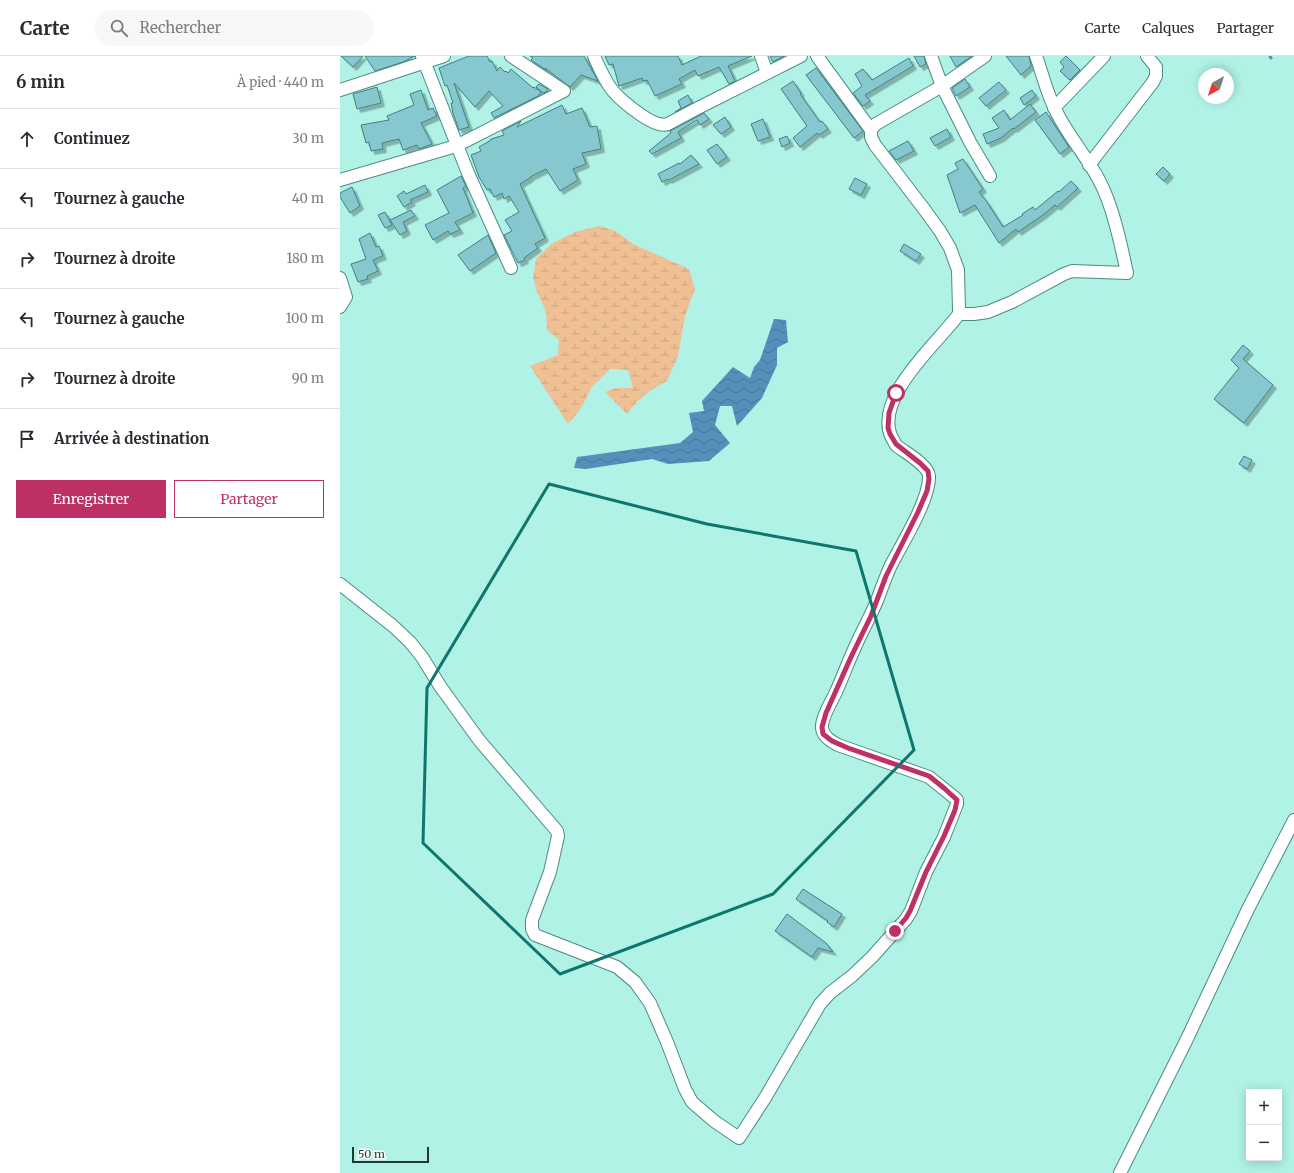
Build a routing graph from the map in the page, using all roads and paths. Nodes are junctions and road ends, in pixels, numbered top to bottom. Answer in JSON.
{"nodes":[{"id":1,"x":444,"y":56,"type":"edge"},
{"id":2,"x":511,"y":56,"type":"edge"},
{"id":3,"x":594,"y":56,"type":"edge"},
{"id":4,"x":761,"y":56,"type":"edge"},
{"id":5,"x":801,"y":56,"type":"edge"},
{"id":6,"x":817,"y":56,"type":"edge"},
{"id":7,"x":930,"y":56,"type":"edge"},
{"id":8,"x":985,"y":56,"type":"edge"},
{"id":9,"x":1036,"y":56,"type":"edge"},
{"id":10,"x":1104,"y":56,"type":"edge"},
{"id":11,"x":1147,"y":56,"type":"edge"},
{"id":12,"x":423,"y":59,"type":"edge"},
{"id":13,"x":767,"y":73,"type":"junction"},
{"id":14,"x":942,"y":86,"type":"junction"},
{"id":15,"x":340,"y":90,"type":"edge"},
{"id":16,"x":1054,"y":108,"type":"junction"},
{"id":17,"x":870,"y":130,"type":"junction"},
{"id":18,"x":456,"y":146,"type":"junction"},
{"id":19,"x":1089,"y":165,"type":"junction"},
{"id":20,"x":990,"y":176,"type":"dead end"},
{"id":21,"x":340,"y":180,"type":"edge"},
{"id":22,"x":511,"y":268,"type":"dead end"},
{"id":23,"x":340,"y":278,"type":"edge"},
{"id":24,"x":340,"y":306,"type":"edge"},
{"id":25,"x":959,"y":314,"type":"junction"},
{"id":26,"x":340,"y":584,"type":"edge"},
{"id":27,"x":1294,"y":820,"type":"edge"},
{"id":28,"x":1120,"y":1173,"type":"edge"}],
"edges":[{"from":1,"to":12,"type":"street"},
{"from":2,"to":18,"type":"street"},
{"from":3,"to":13,"type":"street"},
{"from":4,"to":13,"type":"street"},
{"from":5,"to":13,"type":"street"},
{"from":6,"to":17,"type":"street"},
{"from":7,"to":14,"type":"street"},
{"from":8,"to":14,"type":"street"},
{"from":9,"to":16,"type":"street"},
{"from":10,"to":16,"type":"street"},
{"from":11,"to":19,"type":"street"},
{"from":12,"to":15,"type":"street"},
{"from":12,"to":18,"type":"street"},
{"from":14,"to":17,"type":"street"},
{"from":14,"to":20,"type":"street"},
{"from":16,"to":19,"type":"street"},
{"from":17,"to":25,"type":"street"},
{"from":18,"to":21,"type":"street"},
{"from":18,"to":22,"type":"street"},
{"from":19,"to":25,"type":"street"},
{"from":23,"to":24,"type":"street"},
{"from":25,"to":26,"type":"street"},
{"from":27,"to":28,"type":"street"}]}
